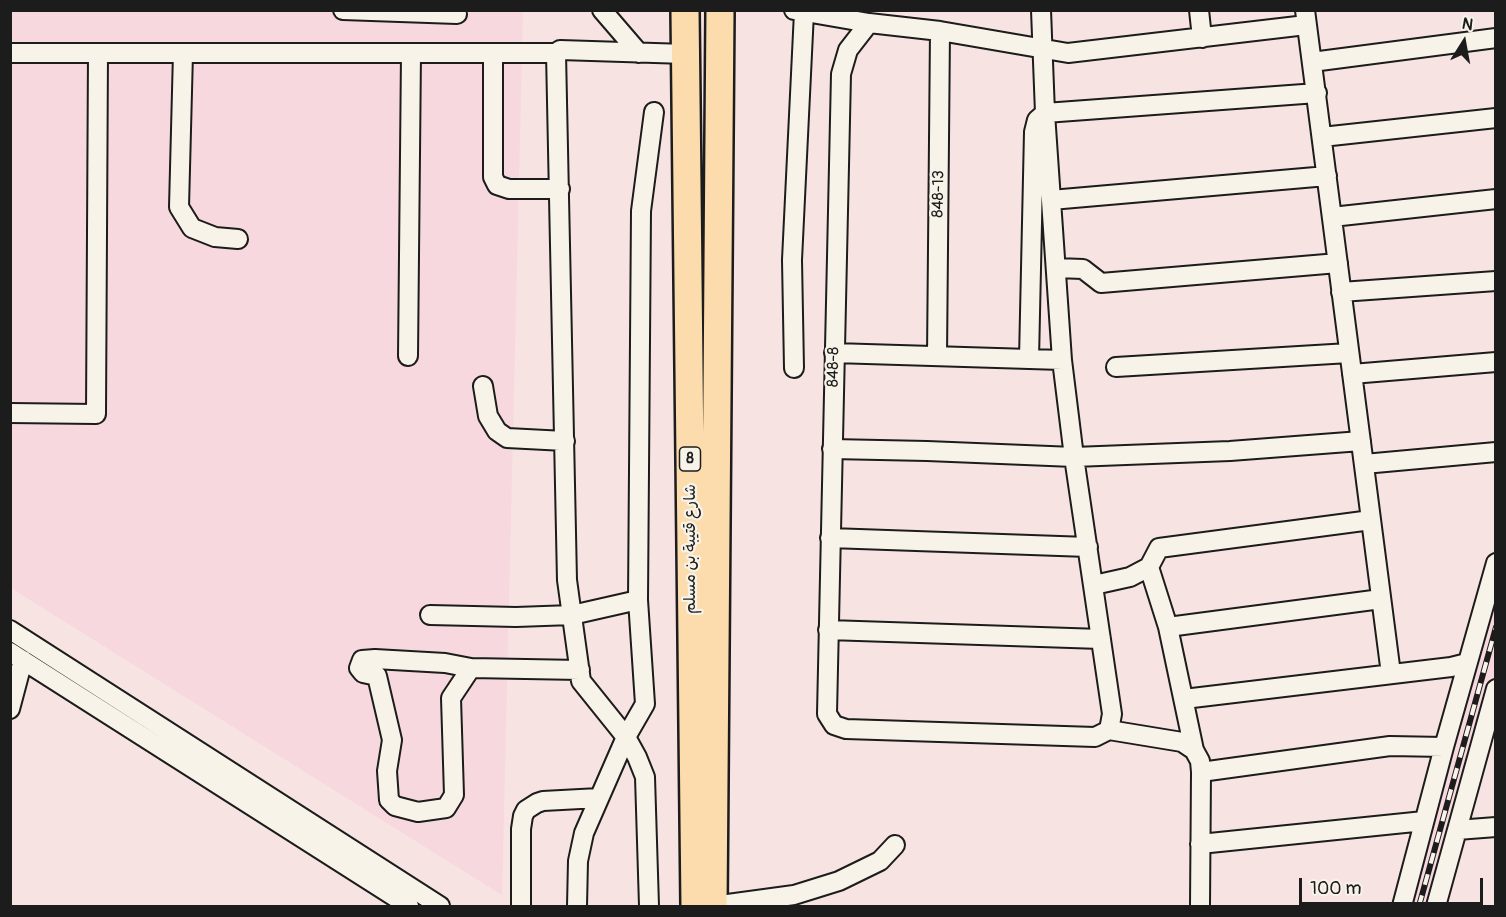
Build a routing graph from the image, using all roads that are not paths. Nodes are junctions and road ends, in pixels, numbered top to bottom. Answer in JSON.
{"nodes":[{"id":1,"x":343,"y":10,"type":"edge"},
{"id":2,"x":602,"y":10,"type":"edge"},
{"id":3,"x":685,"y":10,"type":"edge"},
{"id":4,"x":720,"y":10,"type":"edge"},
{"id":5,"x":1041,"y":10,"type":"edge"},
{"id":6,"x":1199,"y":10,"type":"edge"},
{"id":7,"x":799,"y":11,"type":"edge"},
{"id":8,"x":457,"y":14,"type":"dead end"},
{"id":9,"x":1305,"y":18,"type":"edge"},
{"id":10,"x":869,"y":23,"type":"junction"},
{"id":11,"x":940,"y":32,"type":"junction"},
{"id":12,"x":1202,"y":38,"type":"junction"},
{"id":13,"x":1496,"y":38,"type":"edge"},
{"id":14,"x":1044,"y":50,"type":"junction"},
{"id":15,"x":10,"y":53,"type":"edge"},
{"id":16,"x":98,"y":53,"type":"junction"},
{"id":17,"x":183,"y":53,"type":"junction"},
{"id":18,"x":411,"y":53,"type":"junction"},
{"id":19,"x":493,"y":53,"type":"junction"},
{"id":20,"x":556,"y":53,"type":"junction"},
{"id":21,"x":639,"y":53,"type":"junction"},
{"id":22,"x":686,"y":54,"type":"junction"},
{"id":23,"x":1312,"y":62,"type":"junction"},
{"id":24,"x":1317,"y":93,"type":"junction"},
{"id":25,"x":654,"y":112,"type":"dead end"},
{"id":26,"x":1045,"y":113,"type":"junction"},
{"id":27,"x":1496,"y":118,"type":"edge"},
{"id":28,"x":1322,"y":137,"type":"junction"},
{"id":29,"x":1327,"y":176,"type":"junction"},
{"id":30,"x":560,"y":189,"type":"junction"},
{"id":31,"x":1496,"y":199,"type":"edge"},
{"id":32,"x":1051,"y":200,"type":"junction"},
{"id":33,"x":1332,"y":217,"type":"junction"},
{"id":34,"x":238,"y":239,"type":"dead end"},
{"id":35,"x":1338,"y":263,"type":"junction"},
{"id":36,"x":1056,"y":268,"type":"junction"},
{"id":37,"x":1496,"y":280,"type":"edge"},
{"id":38,"x":1341,"y":292,"type":"junction"},
{"id":39,"x":834,"y":353,"type":"junction"},
{"id":40,"x":1349,"y":353,"type":"junction"},
{"id":41,"x":408,"y":356,"type":"dead end"},
{"id":42,"x":937,"y":356,"type":"junction"},
{"id":43,"x":1029,"y":359,"type":"junction"},
{"id":44,"x":1062,"y":360,"type":"junction"},
{"id":45,"x":1496,"y":362,"type":"edge"},
{"id":46,"x":1116,"y":367,"type":"dead end"},
{"id":47,"x":794,"y":368,"type":"dead end"},
{"id":48,"x":1352,"y":374,"type":"junction"},
{"id":49,"x":483,"y":386,"type":"dead end"},
{"id":50,"x":10,"y":413,"type":"edge"},
{"id":51,"x":565,"y":441,"type":"junction"},
{"id":52,"x":1361,"y":441,"type":"junction"},
{"id":53,"x":832,"y":449,"type":"junction"},
{"id":54,"x":1496,"y":452,"type":"edge"},
{"id":55,"x":1074,"y":457,"type":"junction"},
{"id":56,"x":1364,"y":464,"type":"junction"},
{"id":57,"x":1371,"y":520,"type":"junction"},
{"id":58,"x":830,"y":538,"type":"junction"},
{"id":59,"x":1088,"y":548,"type":"junction"},
{"id":60,"x":1496,"y":563,"type":"edge"},
{"id":61,"x":1149,"y":567,"type":"junction"},
{"id":62,"x":1094,"y":585,"type":"junction"},
{"id":63,"x":1381,"y":598,"type":"junction"},
{"id":64,"x":638,"y":600,"type":"junction"},
{"id":65,"x":430,"y":615,"type":"dead end"},
{"id":66,"x":572,"y":615,"type":"junction"},
{"id":67,"x":1168,"y":627,"type":"junction"},
{"id":68,"x":10,"y":630,"type":"edge"},
{"id":69,"x":828,"y":630,"type":"junction"},
{"id":70,"x":1101,"y":639,"type":"junction"},
{"id":71,"x":17,"y":656,"type":"edge"},
{"id":72,"x":1467,"y":663,"type":"junction"},
{"id":73,"x":471,"y":669,"type":"junction"},
{"id":74,"x":580,"y":670,"type":"junction"},
{"id":75,"x":1391,"y":674,"type":"junction"},
{"id":76,"x":1496,"y":689,"type":"edge"},
{"id":77,"x":1184,"y":699,"type":"junction"},
{"id":78,"x":10,"y":709,"type":"edge"},
{"id":79,"x":1109,"y":730,"type":"junction"},
{"id":80,"x":626,"y":737,"type":"junction"},
{"id":81,"x":1444,"y":747,"type":"junction"},
{"id":82,"x":1194,"y":750,"type":"junction"},
{"id":83,"x":1201,"y":772,"type":"junction"},
{"id":84,"x":599,"y":798,"type":"junction"},
{"id":85,"x":1424,"y":821,"type":"junction"},
{"id":86,"x":1496,"y":827,"type":"edge"},
{"id":87,"x":1457,"y":830,"type":"junction"},
{"id":88,"x":1200,"y":844,"type":"junction"},
{"id":89,"x":895,"y":845,"type":"dead end"},
{"id":90,"x":409,"y":906,"type":"edge"},
{"id":91,"x":440,"y":906,"type":"edge"},
{"id":92,"x":521,"y":906,"type":"edge"},
{"id":93,"x":577,"y":906,"type":"edge"},
{"id":94,"x":649,"y":906,"type":"edge"},
{"id":95,"x":707,"y":906,"type":"edge"},
{"id":96,"x":1200,"y":906,"type":"edge"},
{"id":97,"x":1402,"y":906,"type":"edge"},
{"id":98,"x":1436,"y":906,"type":"edge"}],
"edges":[{"from":1,"to":8,"type":"street"},
{"from":2,"to":21,"type":"street"},
{"from":3,"to":22,"type":"highway","name":"شارع قتيبة بن مسلم","number":"8"},
{"from":4,"to":95,"type":"highway","name":"شارع قتيبة بن مسلم","number":"8"},
{"from":5,"to":14,"type":"street"},
{"from":6,"to":12,"type":"street"},
{"from":7,"to":10,"type":"street"},
{"from":7,"to":47,"type":"street"},
{"from":9,"to":12,"type":"street"},
{"from":9,"to":23,"type":"street"},
{"from":10,"to":11,"type":"street"},
{"from":10,"to":39,"type":"street","name":"848-8"},
{"from":11,"to":14,"type":"street"},
{"from":11,"to":42,"type":"street","name":"848-13"},
{"from":12,"to":14,"type":"street"},
{"from":13,"to":23,"type":"street"},
{"from":14,"to":26,"type":"street"},
{"from":15,"to":16,"type":"street"},
{"from":16,"to":17,"type":"street"},
{"from":16,"to":50,"type":"street"},
{"from":17,"to":18,"type":"street"},
{"from":17,"to":34,"type":"street"},
{"from":18,"to":19,"type":"street"},
{"from":18,"to":41,"type":"street"},
{"from":19,"to":20,"type":"street"},
{"from":19,"to":30,"type":"street"},
{"from":20,"to":21,"type":"street"},
{"from":20,"to":30,"type":"street"},
{"from":21,"to":22,"type":"street"},
{"from":22,"to":95,"type":"highway","name":"شارع قتيبة بن مسلم","number":"8"},
{"from":23,"to":24,"type":"street"},
{"from":24,"to":26,"type":"street"},
{"from":24,"to":28,"type":"street"},
{"from":25,"to":64,"type":"street"},
{"from":26,"to":32,"type":"street"},
{"from":26,"to":43,"type":"street"},
{"from":27,"to":28,"type":"street"},
{"from":28,"to":29,"type":"street"},
{"from":29,"to":32,"type":"street"},
{"from":29,"to":33,"type":"street"},
{"from":30,"to":51,"type":"street"},
{"from":31,"to":33,"type":"street"},
{"from":32,"to":36,"type":"street"},
{"from":33,"to":35,"type":"street"},
{"from":35,"to":36,"type":"street"},
{"from":35,"to":38,"type":"street"},
{"from":36,"to":44,"type":"street"},
{"from":37,"to":38,"type":"street"},
{"from":38,"to":40,"type":"street"},
{"from":39,"to":42,"type":"street"},
{"from":39,"to":53,"type":"street","name":"848-8"},
{"from":40,"to":46,"type":"street"},
{"from":40,"to":48,"type":"street"},
{"from":42,"to":43,"type":"street"},
{"from":43,"to":44,"type":"street"},
{"from":44,"to":55,"type":"street"},
{"from":45,"to":48,"type":"street"},
{"from":48,"to":52,"type":"street"},
{"from":49,"to":51,"type":"street"},
{"from":51,"to":66,"type":"street"},
{"from":52,"to":55,"type":"street"},
{"from":52,"to":56,"type":"street"},
{"from":53,"to":55,"type":"street"},
{"from":53,"to":58,"type":"street","name":"848-8"},
{"from":54,"to":56,"type":"street"},
{"from":55,"to":59,"type":"street"},
{"from":56,"to":57,"type":"street"},
{"from":57,"to":61,"type":"street"},
{"from":57,"to":63,"type":"street"},
{"from":58,"to":59,"type":"street"},
{"from":58,"to":69,"type":"street","name":"848-8"},
{"from":59,"to":62,"type":"street"},
{"from":60,"to":72,"type":"street"},
{"from":61,"to":62,"type":"street"},
{"from":61,"to":67,"type":"street"},
{"from":62,"to":70,"type":"street"},
{"from":63,"to":67,"type":"street"},
{"from":63,"to":75,"type":"street"},
{"from":64,"to":66,"type":"street"},
{"from":64,"to":80,"type":"street"},
{"from":65,"to":66,"type":"street"},
{"from":66,"to":74,"type":"street"},
{"from":67,"to":77,"type":"street"},
{"from":68,"to":91,"type":"street"},
{"from":69,"to":70,"type":"street"},
{"from":69,"to":79,"type":"street","name":"848-8"},
{"from":70,"to":79,"type":"street"},
{"from":71,"to":78,"type":"street"},
{"from":71,"to":90,"type":"street"},
{"from":72,"to":75,"type":"street"},
{"from":72,"to":81,"type":"street"},
{"from":73,"to":73,"type":"street"},
{"from":73,"to":74,"type":"street"},
{"from":74,"to":80,"type":"street"},
{"from":75,"to":77,"type":"street"},
{"from":76,"to":87,"type":"street"},
{"from":77,"to":82,"type":"street"},
{"from":79,"to":82,"type":"street"},
{"from":80,"to":84,"type":"street"},
{"from":80,"to":94,"type":"street"},
{"from":81,"to":83,"type":"street"},
{"from":81,"to":85,"type":"street"},
{"from":82,"to":83,"type":"street"},
{"from":83,"to":88,"type":"street"},
{"from":84,"to":92,"type":"street"},
{"from":84,"to":93,"type":"street"},
{"from":85,"to":88,"type":"street"},
{"from":85,"to":97,"type":"street"},
{"from":86,"to":87,"type":"street"},
{"from":87,"to":98,"type":"street"},
{"from":88,"to":96,"type":"street"},
{"from":89,"to":95,"type":"street"}]}
